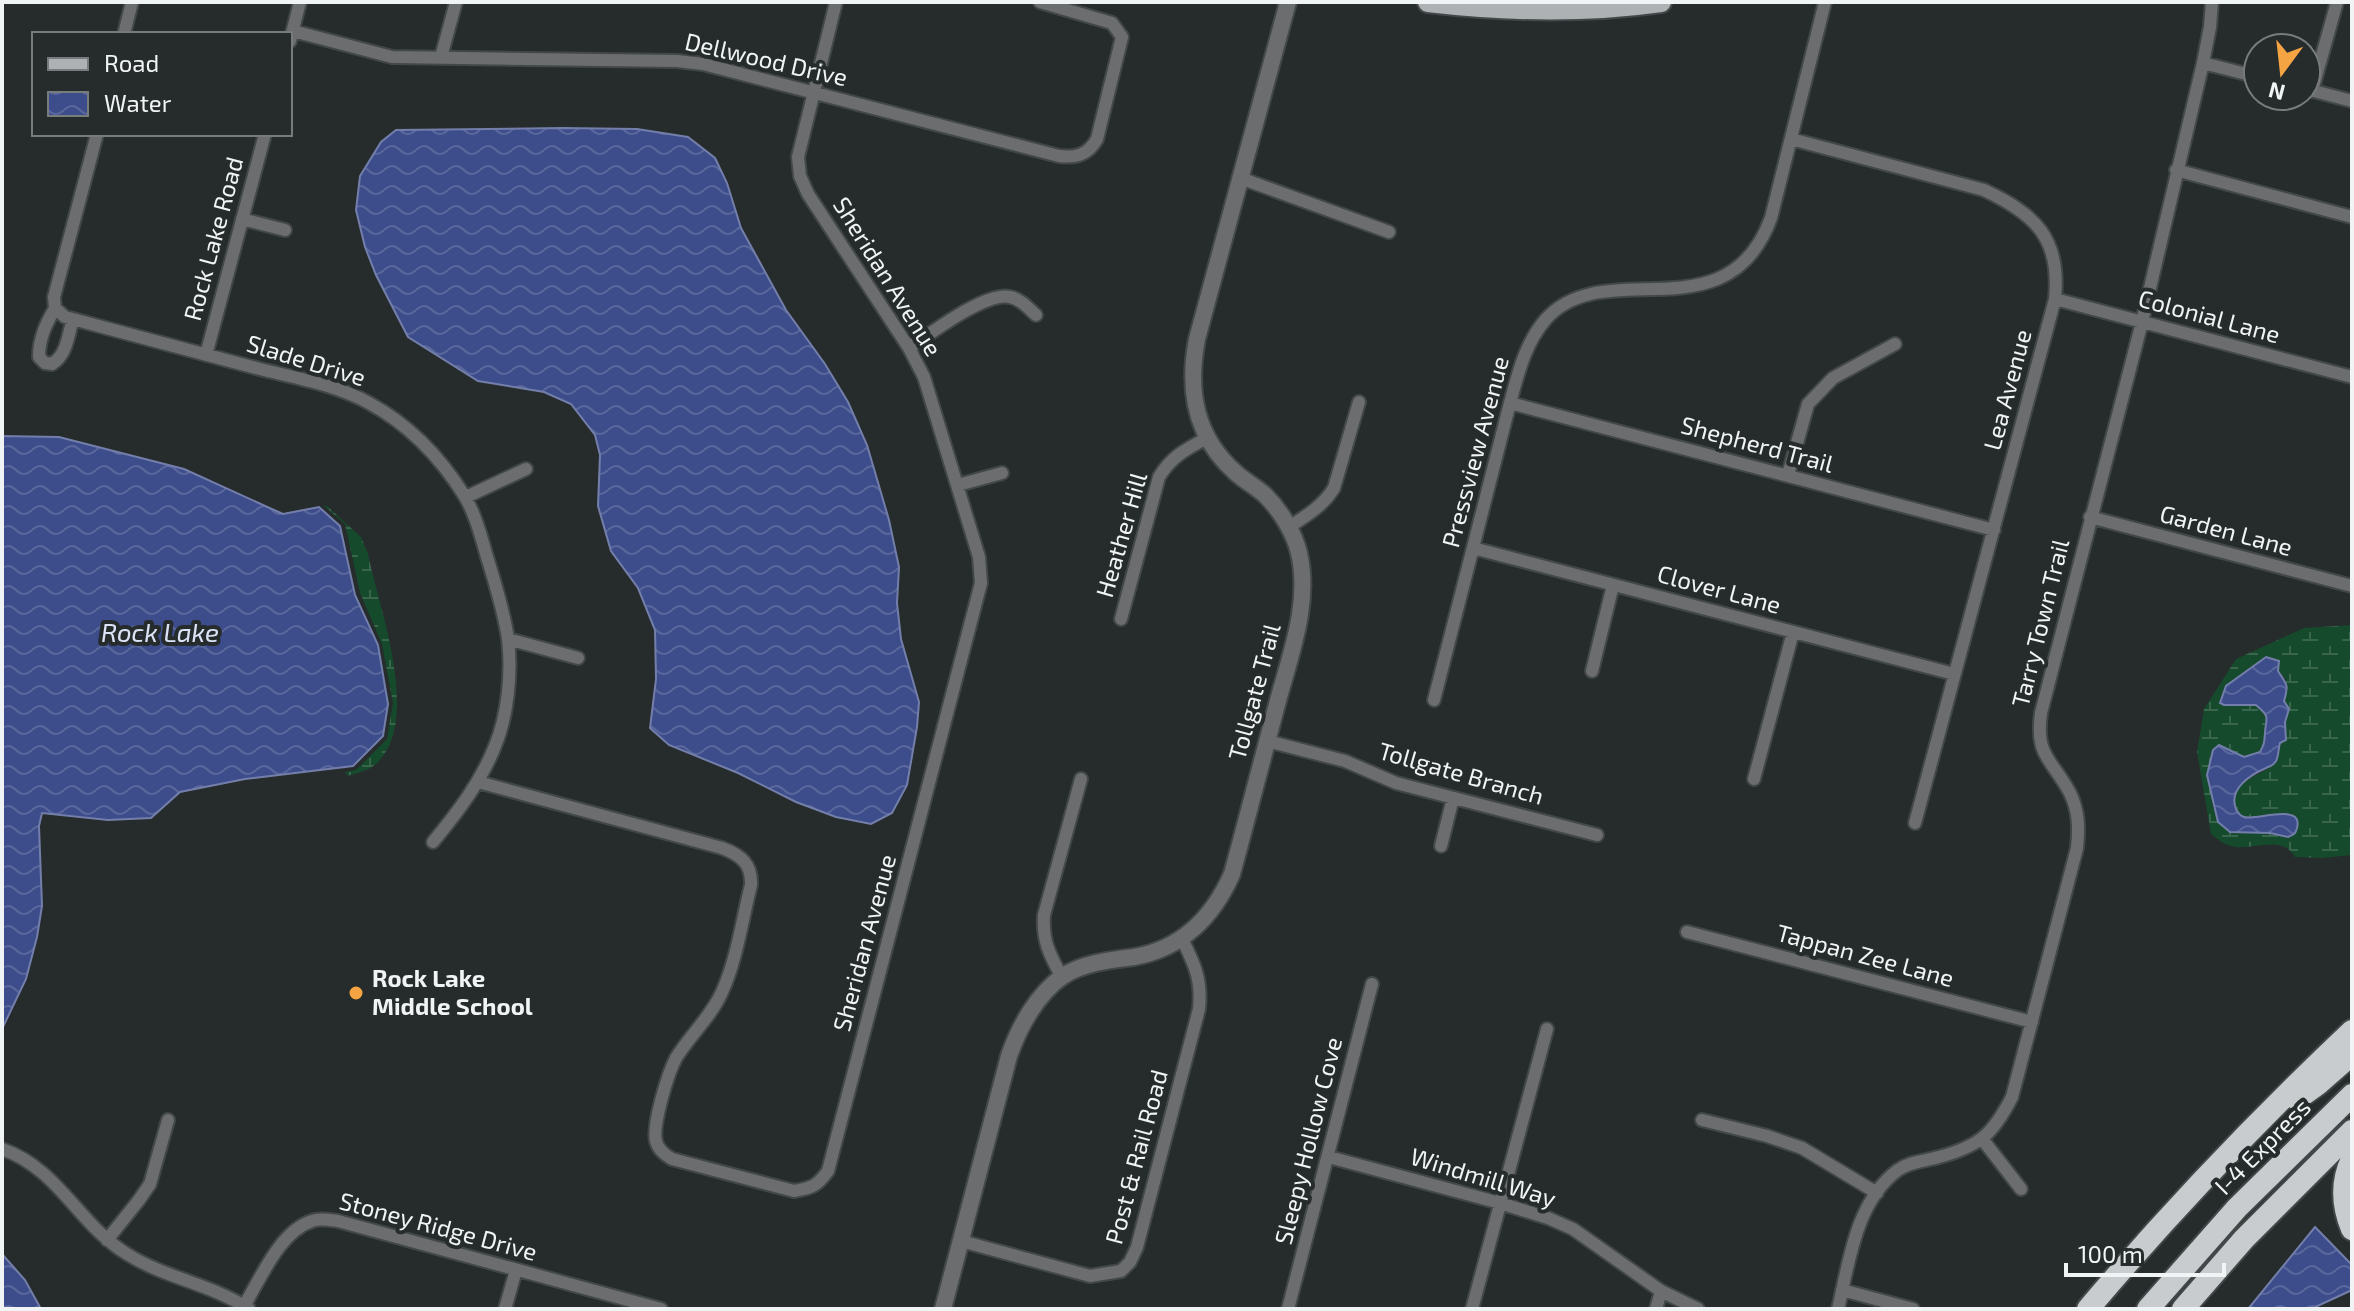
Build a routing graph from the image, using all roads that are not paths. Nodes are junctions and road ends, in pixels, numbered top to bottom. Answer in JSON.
{"nodes":[{"id":1,"x":132,"y":2,"type":"edge"},
{"id":2,"x":300,"y":2,"type":"edge"},
{"id":3,"x":456,"y":2,"type":"edge"},
{"id":4,"x":836,"y":2,"type":"edge"},
{"id":5,"x":1040,"y":2,"type":"edge"},
{"id":6,"x":1288,"y":2,"type":"edge"},
{"id":7,"x":1428,"y":2,"type":"edge"},
{"id":8,"x":1658,"y":2,"type":"edge"},
{"id":9,"x":1825,"y":2,"type":"edge"},
{"id":10,"x":2212,"y":2,"type":"edge"},
{"id":11,"x":2337,"y":2,"type":"edge"},
{"id":12,"x":124,"y":32,"type":"edge"},
{"id":13,"x":292,"y":32,"type":"edge"},
{"id":14,"x":292,"y":36,"type":"edge"},
{"id":15,"x":2322,"y":49,"type":"edge"},
{"id":16,"x":441,"y":57,"type":"junction"},
{"id":17,"x":2203,"y":63,"type":"junction"},
{"id":18,"x":2242,"y":73,"type":"edge"},
{"id":19,"x":813,"y":92,"type":"junction"},
{"id":20,"x":2322,"y":93,"type":"edge"},
{"id":21,"x":2352,"y":101,"type":"edge"},
{"id":22,"x":96,"y":136,"type":"edge"},
{"id":23,"x":264,"y":136,"type":"edge"},
{"id":24,"x":1791,"y":139,"type":"junction"},
{"id":25,"x":2176,"y":170,"type":"junction"},
{"id":26,"x":1240,"y":178,"type":"junction"},
{"id":27,"x":2352,"y":217,"type":"edge"},
{"id":28,"x":242,"y":219,"type":"junction"},
{"id":29,"x":285,"y":230,"type":"dead end"},
{"id":30,"x":1389,"y":232,"type":"dead end"},
{"id":31,"x":2055,"y":299,"type":"junction"},
{"id":32,"x":55,"y":308,"type":"junction"},
{"id":33,"x":1036,"y":315,"type":"dead end"},
{"id":34,"x":73,"y":319,"type":"junction"},
{"id":35,"x":2142,"y":322,"type":"junction"},
{"id":36,"x":1895,"y":344,"type":"dead end"},
{"id":37,"x":909,"y":348,"type":"junction"},
{"id":38,"x":206,"y":355,"type":"junction"},
{"id":39,"x":2352,"y":377,"type":"edge"},
{"id":40,"x":1359,"y":402,"type":"dead end"},
{"id":41,"x":1510,"y":403,"type":"junction"},
{"id":42,"x":1207,"y":438,"type":"junction"},
{"id":43,"x":526,"y":469,"type":"dead end"},
{"id":44,"x":1002,"y":473,"type":"dead end"},
{"id":45,"x":1788,"y":475,"type":"junction"},
{"id":46,"x":958,"y":485,"type":"junction"},
{"id":47,"x":466,"y":497,"type":"junction"},
{"id":48,"x":2090,"y":517,"type":"junction"},
{"id":49,"x":1289,"y":527,"type":"junction"},
{"id":50,"x":1994,"y":530,"type":"junction"},
{"id":51,"x":1473,"y":548,"type":"junction"},
{"id":52,"x":1613,"y":585,"type":"junction"},
{"id":53,"x":2352,"y":586,"type":"edge"},
{"id":54,"x":1121,"y":619,"type":"dead end"},
{"id":55,"x":1793,"y":632,"type":"junction"},
{"id":56,"x":508,"y":639,"type":"junction"},
{"id":57,"x":578,"y":658,"type":"dead end"},
{"id":58,"x":1592,"y":671,"type":"dead end"},
{"id":59,"x":1954,"y":674,"type":"junction"},
{"id":60,"x":1434,"y":700,"type":"dead end"},
{"id":61,"x":1267,"y":741,"type":"junction"},
{"id":62,"x":1081,"y":779,"type":"dead end"},
{"id":63,"x":1754,"y":779,"type":"dead end"},
{"id":64,"x":478,"y":782,"type":"junction"},
{"id":65,"x":1453,"y":798,"type":"junction"},
{"id":66,"x":1915,"y":823,"type":"dead end"},
{"id":67,"x":1597,"y":835,"type":"dead end"},
{"id":68,"x":433,"y":842,"type":"dead end"},
{"id":69,"x":1441,"y":846,"type":"dead end"},
{"id":70,"x":1687,"y":932,"type":"dead end"},
{"id":71,"x":1182,"y":939,"type":"junction"},
{"id":72,"x":1062,"y":977,"type":"junction"},
{"id":73,"x":1372,"y":984,"type":"dead end"},
{"id":74,"x":2032,"y":1022,"type":"junction"},
{"id":75,"x":1547,"y":1029,"type":"dead end"},
{"id":76,"x":2352,"y":1031,"type":"edge"},
{"id":77,"x":2352,"y":1054,"type":"edge"},
{"id":78,"x":2352,"y":1095,"type":"edge"},
{"id":79,"x":168,"y":1120,"type":"dead end"},
{"id":80,"x":1702,"y":1120,"type":"dead end"},
{"id":81,"x":2352,"y":1131,"type":"edge"},
{"id":82,"x":2246,"y":1134,"type":"junction"},
{"id":83,"x":1983,"y":1140,"type":"junction"},
{"id":84,"x":2,"y":1149,"type":"edge"},
{"id":85,"x":1329,"y":1157,"type":"junction"},
{"id":86,"x":2352,"y":1159,"type":"edge"},
{"id":87,"x":2021,"y":1189,"type":"dead end"},
{"id":88,"x":1877,"y":1193,"type":"junction"},
{"id":89,"x":1500,"y":1203,"type":"junction"},
{"id":90,"x":2352,"y":1229,"type":"edge"},
{"id":91,"x":107,"y":1240,"type":"junction"},
{"id":92,"x":961,"y":1241,"type":"junction"},
{"id":93,"x":516,"y":1270,"type":"junction"},
{"id":94,"x":1842,"y":1290,"type":"junction"},
{"id":95,"x":1661,"y":1291,"type":"junction"},
{"id":96,"x":247,"y":1307,"type":"edge"},
{"id":97,"x":505,"y":1309,"type":"edge"},
{"id":98,"x":661,"y":1309,"type":"edge"},
{"id":99,"x":943,"y":1309,"type":"edge"},
{"id":100,"x":1288,"y":1309,"type":"edge"},
{"id":101,"x":1472,"y":1309,"type":"edge"},
{"id":102,"x":1656,"y":1309,"type":"edge"},
{"id":103,"x":1698,"y":1309,"type":"edge"},
{"id":104,"x":1838,"y":1309,"type":"edge"},
{"id":105,"x":1913,"y":1309,"type":"edge"},
{"id":106,"x":2088,"y":1309,"type":"edge"},
{"id":107,"x":2148,"y":1309,"type":"edge"},
{"id":108,"x":2183,"y":1309,"type":"edge"}],
"edges":[{"from":1,"to":12,"type":"street"},
{"from":2,"to":13,"type":"street"},
{"from":3,"to":16,"type":"street"},
{"from":4,"to":19,"type":"street","name":"Sheridan Avenue"},
{"from":5,"to":19,"type":"street","name":"Dellwood Drive"},
{"from":6,"to":26,"type":"street","name":"Tollgate Trail"},
{"from":7,"to":8,"type":"main road"},
{"from":9,"to":24,"type":"street","name":"Pressview Avenue"},
{"from":10,"to":17,"type":"street","name":"Tarry Town Trail"},
{"from":11,"to":15,"type":"street"},
{"from":14,"to":16,"type":"street","name":"Dellwood Drive"},
{"from":16,"to":19,"type":"street","name":"Dellwood Drive"},
{"from":17,"to":18,"type":"street"},
{"from":17,"to":25,"type":"street","name":"Tarry Town Trail"},
{"from":19,"to":37,"type":"street","name":"Sheridan Avenue"},
{"from":20,"to":21,"type":"street"},
{"from":22,"to":32,"type":"street"},
{"from":23,"to":28,"type":"street","name":"Rock Lake Road"},
{"from":24,"to":31,"type":"street","name":"Lea Avenue"},
{"from":24,"to":41,"type":"street","name":"Pressview Avenue"},
{"from":25,"to":27,"type":"street"},
{"from":25,"to":35,"type":"street","name":"Tarry Town Trail"},
{"from":26,"to":30,"type":"street"},
{"from":26,"to":42,"type":"street","name":"Tollgate Trail"},
{"from":28,"to":29,"type":"street"},
{"from":28,"to":38,"type":"street","name":"Rock Lake Road"},
{"from":31,"to":35,"type":"street","name":"Colonial Lane"},
{"from":31,"to":50,"type":"street","name":"Lea Avenue"},
{"from":32,"to":34,"type":"street","name":"Slade Drive"},
{"from":32,"to":34,"type":"street"},
{"from":33,"to":37,"type":"street"},
{"from":34,"to":38,"type":"street","name":"Slade Drive"},
{"from":35,"to":39,"type":"street","name":"Colonial Lane"},
{"from":35,"to":48,"type":"street","name":"Tarry Town Trail"},
{"from":36,"to":45,"type":"street"},
{"from":37,"to":46,"type":"street","name":"Sheridan Avenue"},
{"from":38,"to":47,"type":"street","name":"Slade Drive"},
{"from":40,"to":49,"type":"street"},
{"from":41,"to":45,"type":"street","name":"Shepherd Trail"},
{"from":41,"to":51,"type":"street","name":"Pressview Avenue"},
{"from":42,"to":49,"type":"street","name":"Tollgate Trail"},
{"from":42,"to":54,"type":"street","name":"Heather Hill"},
{"from":43,"to":47,"type":"street"},
{"from":44,"to":46,"type":"street"},
{"from":45,"to":50,"type":"street","name":"Shepherd Trail"},
{"from":46,"to":64,"type":"street","name":"Sheridan Avenue"},
{"from":47,"to":56,"type":"street","name":"Slade Drive"},
{"from":48,"to":53,"type":"street","name":"Garden Lane"},
{"from":48,"to":74,"type":"street","name":"Tarry Town Trail"},
{"from":49,"to":61,"type":"street","name":"Tollgate Trail"},
{"from":50,"to":59,"type":"street","name":"Lea Avenue"},
{"from":51,"to":52,"type":"street","name":"Clover Lane"},
{"from":51,"to":60,"type":"street","name":"Pressview Avenue"},
{"from":52,"to":55,"type":"street","name":"Clover Lane"},
{"from":52,"to":58,"type":"street"},
{"from":55,"to":59,"type":"street","name":"Clover Lane"},
{"from":55,"to":63,"type":"street"},
{"from":56,"to":57,"type":"street"},
{"from":56,"to":64,"type":"street","name":"Slade Drive"},
{"from":59,"to":66,"type":"street","name":"Lea Avenue"},
{"from":61,"to":65,"type":"street","name":"Tollgate Branch"},
{"from":61,"to":71,"type":"street","name":"Tollgate Trail"},
{"from":62,"to":72,"type":"street"},
{"from":64,"to":68,"type":"street","name":"Slade Drive"},
{"from":65,"to":67,"type":"street","name":"Tollgate Branch"},
{"from":65,"to":69,"type":"street"},
{"from":70,"to":74,"type":"street","name":"Tappan Zee Lane"},
{"from":71,"to":72,"type":"street","name":"Tollgate Trail"},
{"from":71,"to":92,"type":"street","name":"Post & Rail Road"},
{"from":72,"to":92,"type":"street","name":"Tollgate Trail"},
{"from":73,"to":85,"type":"street","name":"Sleepy Hollow Cove"},
{"from":74,"to":83,"type":"street","name":"Tarry Town Trail"},
{"from":75,"to":89,"type":"street"},
{"from":76,"to":82,"type":"highway"},
{"from":77,"to":82,"type":"highway","name":"I-4 Express"},
{"from":78,"to":107,"type":"highway","name":"I-4 Express"},
{"from":79,"to":91,"type":"street"},
{"from":80,"to":88,"type":"street"},
{"from":81,"to":108,"type":"highway"},
{"from":82,"to":106,"type":"highway"},
{"from":83,"to":87,"type":"street"},
{"from":83,"to":88,"type":"street"},
{"from":84,"to":91,"type":"street"},
{"from":85,"to":89,"type":"street","name":"Windmill Way"},
{"from":85,"to":100,"type":"street","name":"Sleepy Hollow Cove"},
{"from":86,"to":90,"type":"highway"},
{"from":88,"to":94,"type":"street"},
{"from":89,"to":95,"type":"street","name":"Windmill Way"},
{"from":89,"to":101,"type":"street"},
{"from":91,"to":96,"type":"street"},
{"from":92,"to":99,"type":"street","name":"Tollgate Trail"},
{"from":93,"to":96,"type":"street","name":"Stoney Ridge Drive"},
{"from":93,"to":97,"type":"street"},
{"from":93,"to":98,"type":"street","name":"Stoney Ridge Drive"},
{"from":94,"to":104,"type":"street"},
{"from":94,"to":105,"type":"street"},
{"from":95,"to":102,"type":"street"},
{"from":95,"to":103,"type":"street","name":"Windmill Way"}]}
